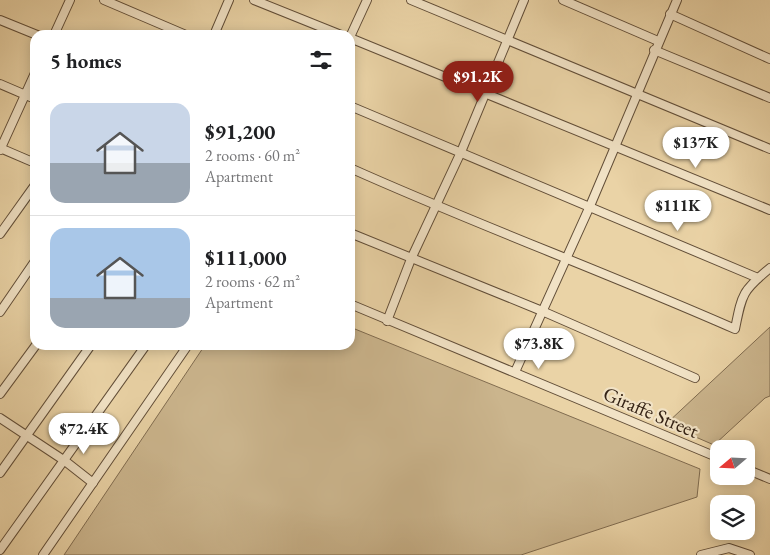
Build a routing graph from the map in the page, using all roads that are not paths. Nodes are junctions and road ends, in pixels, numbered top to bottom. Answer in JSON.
{"nodes":[{"id":1,"x":70,"y":0,"type":"edge"},
{"id":2,"x":104,"y":0,"type":"edge"},
{"id":3,"x":229,"y":0,"type":"edge"},
{"id":4,"x":254,"y":0,"type":"edge"},
{"id":5,"x":367,"y":0,"type":"edge"},
{"id":6,"x":411,"y":0,"type":"edge"},
{"id":7,"x":524,"y":0,"type":"edge"},
{"id":8,"x":563,"y":0,"type":"edge"},
{"id":9,"x":677,"y":0,"type":"edge"},
{"id":10,"x":670,"y":14,"type":"junction"},
{"id":11,"x":0,"y":20,"type":"edge"},
{"id":12,"x":56,"y":30,"type":"edge"},
{"id":13,"x":174,"y":30,"type":"edge"},
{"id":14,"x":216,"y":30,"type":"edge"},
{"id":15,"x":329,"y":30,"type":"edge"},
{"id":16,"x":354,"y":30,"type":"edge"},
{"id":17,"x":30,"y":32,"type":"edge"},
{"id":18,"x":355,"y":40,"type":"edge"},
{"id":19,"x":507,"y":41,"type":"junction"},
{"id":20,"x":658,"y":41,"type":"junction"},
{"id":21,"x":654,"y":50,"type":"junction"},
{"id":22,"x":770,"y":60,"type":"edge"},
{"id":23,"x":30,"y":83,"type":"edge"},
{"id":24,"x":0,"y":84,"type":"edge"},
{"id":25,"x":485,"y":93,"type":"junction"},
{"id":26,"x":636,"y":93,"type":"junction"},
{"id":27,"x":24,"y":94,"type":"junction"},
{"id":28,"x":30,"y":97,"type":"edge"},
{"id":29,"x":770,"y":98,"type":"edge"},
{"id":30,"x":355,"y":108,"type":"edge"},
{"id":31,"x":614,"y":148,"type":"junction"},
{"id":32,"x":0,"y":149,"type":"edge"},
{"id":33,"x":770,"y":149,"type":"edge"},
{"id":34,"x":461,"y":152,"type":"junction"},
{"id":35,"x":30,"y":161,"type":"edge"},
{"id":36,"x":355,"y":170,"type":"edge"},
{"id":37,"x":30,"y":192,"type":"edge"},
{"id":38,"x":435,"y":206,"type":"junction"},
{"id":39,"x":590,"y":206,"type":"junction"},
{"id":40,"x":770,"y":210,"type":"edge"},
{"id":41,"x":0,"y":234,"type":"edge"},
{"id":42,"x":355,"y":235,"type":"edge"},
{"id":43,"x":566,"y":258,"type":"junction"},
{"id":44,"x":411,"y":259,"type":"junction"},
{"id":45,"x":30,"y":268,"type":"edge"},
{"id":46,"x":770,"y":268,"type":"edge"},
{"id":47,"x":758,"y":278,"type":"junction"},
{"id":48,"x":355,"y":306,"type":"edge"},
{"id":49,"x":542,"y":311,"type":"junction"},
{"id":50,"x":0,"y":312,"type":"edge"},
{"id":51,"x":387,"y":321,"type":"junction"},
{"id":52,"x":32,"y":350,"type":"edge"},
{"id":53,"x":87,"y":350,"type":"edge"},
{"id":54,"x":143,"y":350,"type":"edge"},
{"id":55,"x":185,"y":350,"type":"edge"},
{"id":56,"x":515,"y":372,"type":"junction"},
{"id":57,"x":695,"y":378,"type":"dead end"},
{"id":58,"x":0,"y":394,"type":"edge"},
{"id":59,"x":0,"y":418,"type":"edge"},
{"id":60,"x":26,"y":436,"type":"junction"},
{"id":61,"x":710,"y":454,"type":"edge"},
{"id":62,"x":65,"y":461,"type":"junction"},
{"id":63,"x":0,"y":473,"type":"edge"},
{"id":64,"x":755,"y":473,"type":"edge"},
{"id":65,"x":770,"y":479,"type":"edge"},
{"id":66,"x":93,"y":483,"type":"junction"},
{"id":67,"x":0,"y":550,"type":"edge"},
{"id":68,"x":43,"y":555,"type":"edge"},
{"id":69,"x":701,"y":555,"type":"edge"},
{"id":70,"x":750,"y":555,"type":"edge"}],
"edges":[{"from":1,"to":12,"type":"street"},
{"from":2,"to":13,"type":"street"},
{"from":3,"to":14,"type":"street"},
{"from":4,"to":15,"type":"street"},
{"from":5,"to":16,"type":"street"},
{"from":6,"to":19,"type":"street"},
{"from":7,"to":19,"type":"street"},
{"from":8,"to":20,"type":"street"},
{"from":9,"to":10,"type":"street"},
{"from":10,"to":20,"type":"street"},
{"from":10,"to":22,"type":"street"},
{"from":11,"to":17,"type":"street"},
{"from":18,"to":25,"type":"street"},
{"from":19,"to":25,"type":"street"},
{"from":19,"to":26,"type":"street"},
{"from":20,"to":21,"type":"street"},
{"from":21,"to":26,"type":"street"},
{"from":21,"to":29,"type":"street"},
{"from":23,"to":27,"type":"street"},
{"from":24,"to":27,"type":"street"},
{"from":25,"to":31,"type":"street"},
{"from":25,"to":34,"type":"street"},
{"from":26,"to":31,"type":"street"},
{"from":26,"to":33,"type":"street"},
{"from":27,"to":28,"type":"street"},
{"from":27,"to":32,"type":"street"},
{"from":30,"to":34,"type":"street"},
{"from":31,"to":39,"type":"street"},
{"from":31,"to":40,"type":"street"},
{"from":32,"to":35,"type":"street"},
{"from":34,"to":38,"type":"street"},
{"from":34,"to":39,"type":"street"},
{"from":36,"to":38,"type":"street"},
{"from":37,"to":41,"type":"street"},
{"from":38,"to":43,"type":"street"},
{"from":38,"to":44,"type":"street"},
{"from":39,"to":43,"type":"street"},
{"from":39,"to":47,"type":"street"},
{"from":42,"to":44,"type":"street"},
{"from":43,"to":47,"type":"street"},
{"from":43,"to":49,"type":"street"},
{"from":44,"to":49,"type":"street"},
{"from":44,"to":51,"type":"street"},
{"from":45,"to":50,"type":"street"},
{"from":46,"to":47,"type":"street"},
{"from":48,"to":51,"type":"street","name":"Giraffe Street"},
{"from":49,"to":56,"type":"street"},
{"from":49,"to":57,"type":"street"},
{"from":51,"to":56,"type":"street","name":"Giraffe Street"},
{"from":52,"to":58,"type":"street"},
{"from":53,"to":60,"type":"street"},
{"from":54,"to":62,"type":"street"},
{"from":55,"to":66,"type":"street"},
{"from":56,"to":61,"type":"street","name":"Giraffe Street"},
{"from":59,"to":60,"type":"street"},
{"from":60,"to":62,"type":"street"},
{"from":60,"to":63,"type":"street"},
{"from":62,"to":66,"type":"street"},
{"from":62,"to":67,"type":"street"},
{"from":64,"to":65,"type":"street"},
{"from":66,"to":68,"type":"street"},
{"from":69,"to":70,"type":"street"}]}
